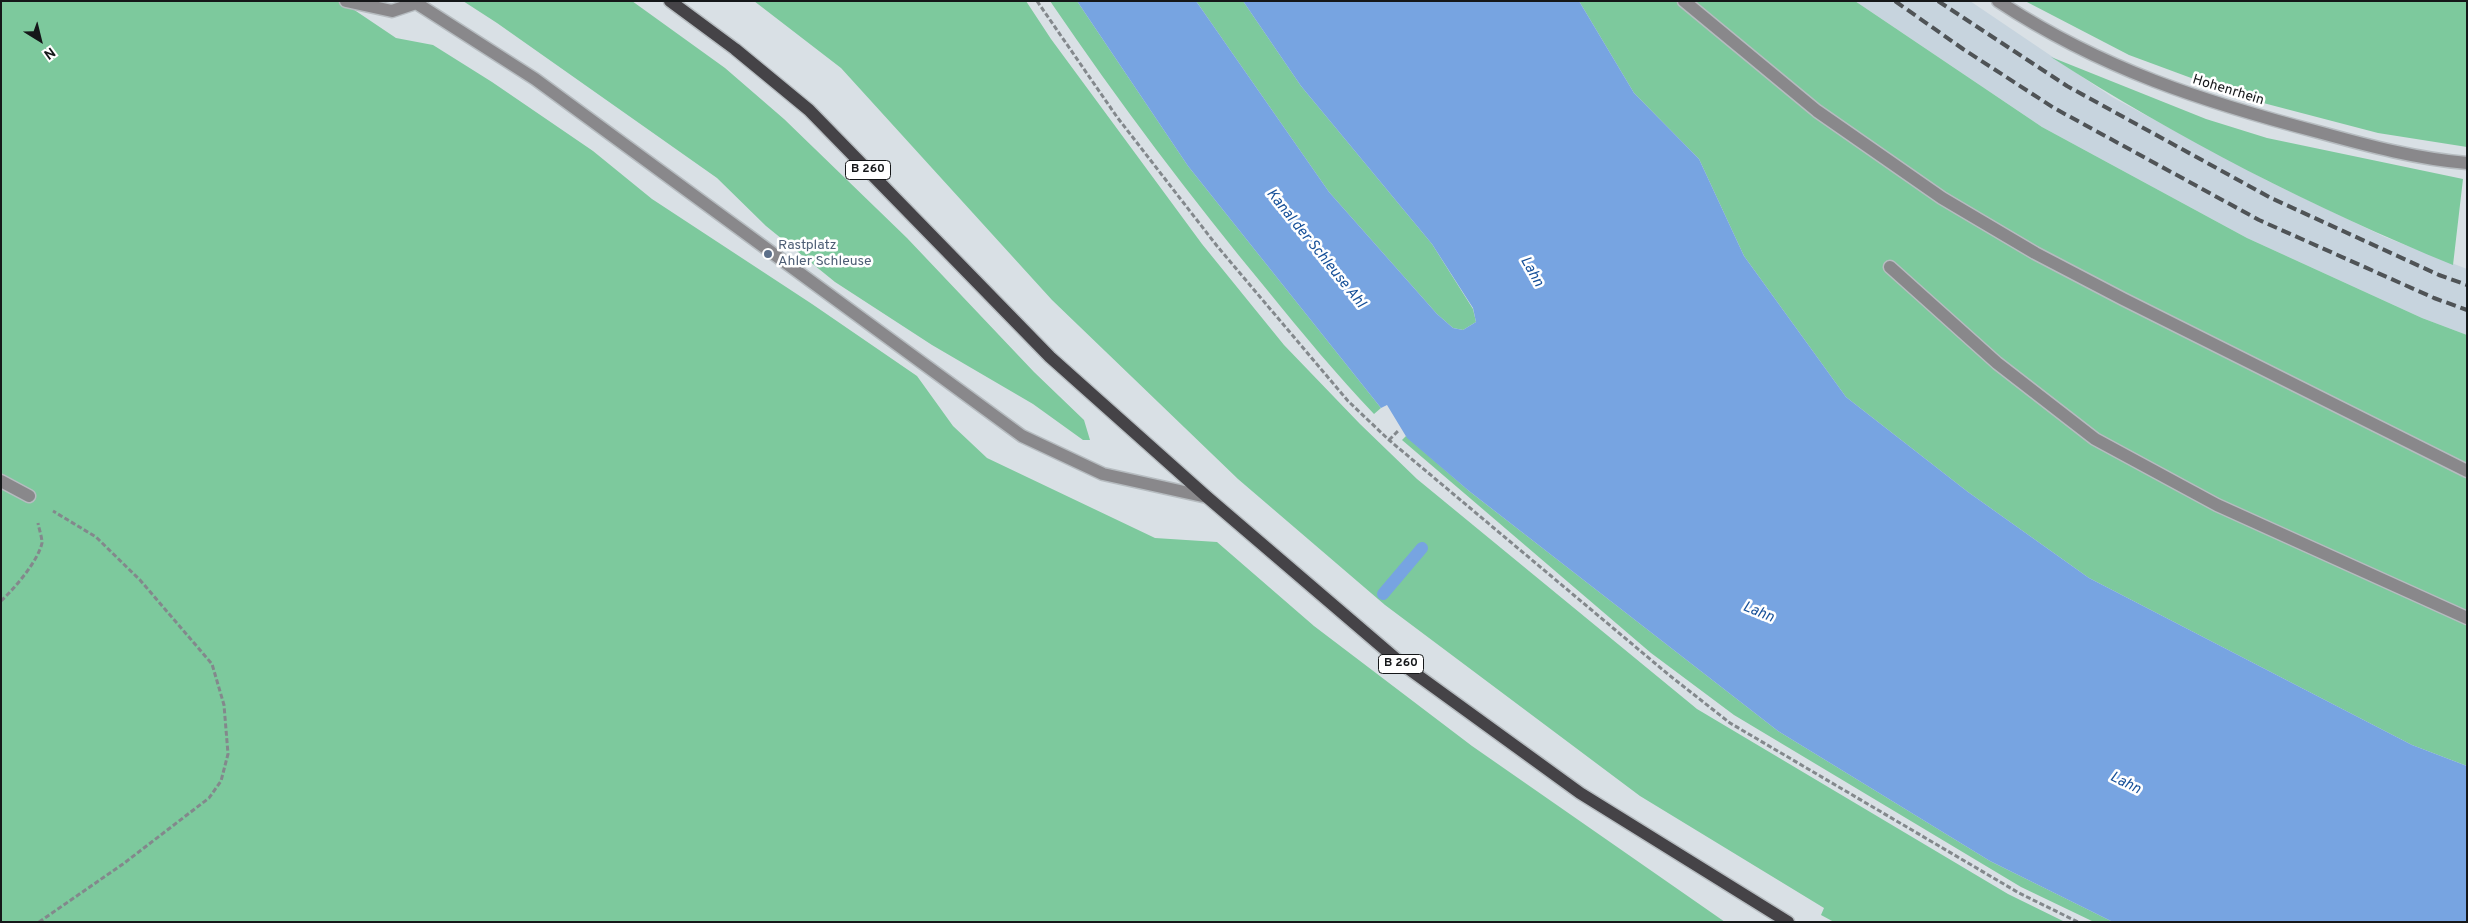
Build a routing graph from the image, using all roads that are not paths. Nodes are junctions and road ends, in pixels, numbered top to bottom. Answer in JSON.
{"nodes":[{"id":1,"x":346,"y":1,"type":"edge"},
{"id":2,"x":670,"y":1,"type":"edge"},
{"id":3,"x":1684,"y":1,"type":"edge"},
{"id":4,"x":1998,"y":1,"type":"edge"},
{"id":5,"x":415,"y":2,"type":"edge"},
{"id":6,"x":2467,"y":163,"type":"edge"},
{"id":7,"x":1890,"y":267,"type":"dead end"},
{"id":8,"x":2467,"y":471,"type":"edge"},
{"id":9,"x":1,"y":481,"type":"edge"},
{"id":10,"x":29,"y":496,"type":"road end"},
{"id":11,"x":1208,"y":498,"type":"junction"},
{"id":12,"x":2467,"y":618,"type":"edge"},
{"id":13,"x":1788,"y":922,"type":"edge"}],
"edges":[{"from":1,"to":5,"type":"street"},
{"from":2,"to":11,"type":"main road","number":"B 260"},
{"from":3,"to":8,"type":"street"},
{"from":4,"to":6,"type":"street","name":"Hohenrhein"},
{"from":5,"to":11,"type":"street"},
{"from":7,"to":12,"type":"street"},
{"from":9,"to":10,"type":"street"},
{"from":11,"to":13,"type":"main road","number":"B 260"}]}
